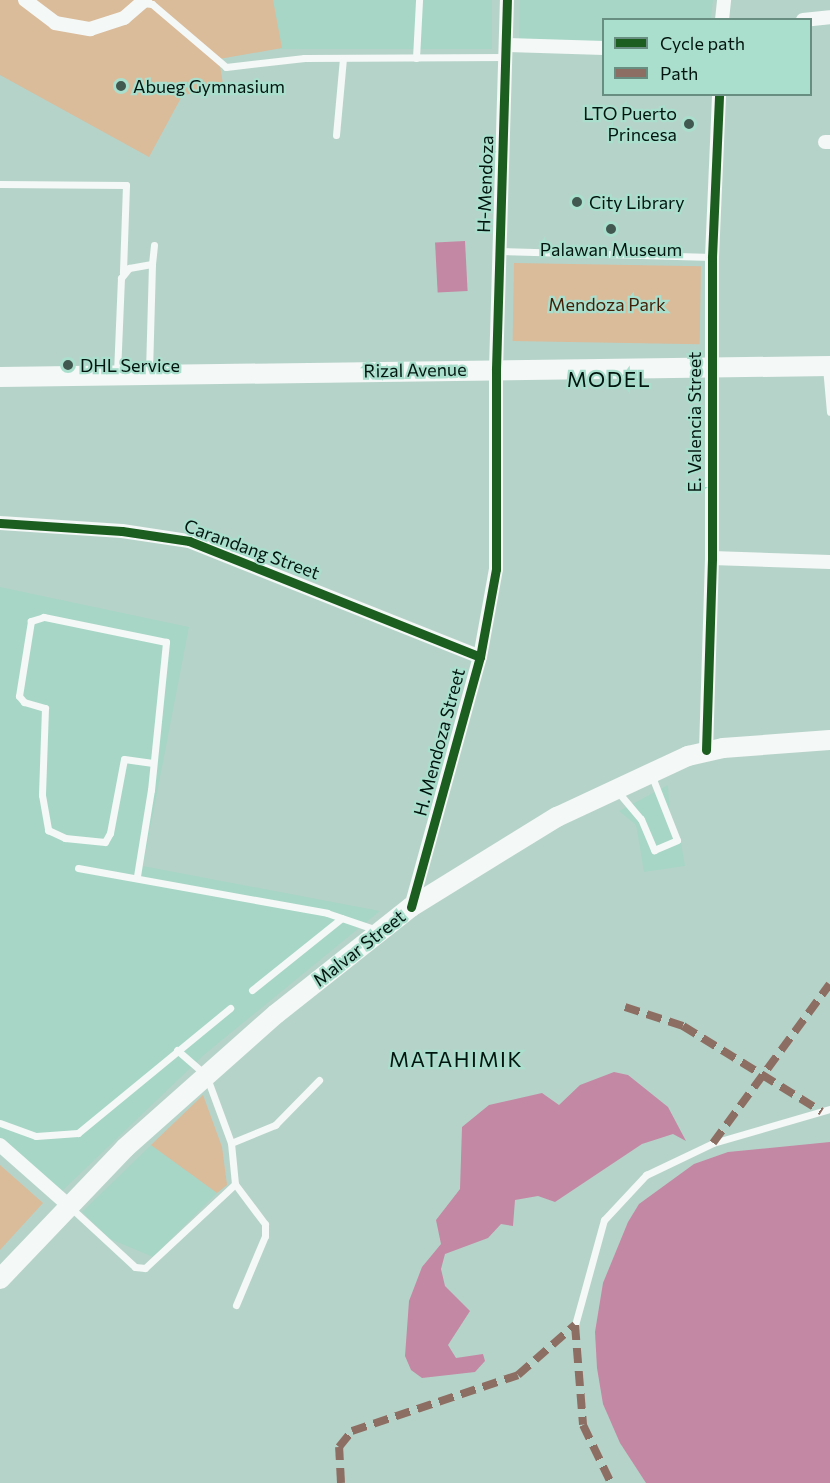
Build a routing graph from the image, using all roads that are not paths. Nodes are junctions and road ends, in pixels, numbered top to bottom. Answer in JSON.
{"nodes":[{"id":1,"x":25,"y":0,"type":"edge"},
{"id":2,"x":418,"y":0,"type":"edge"},
{"id":3,"x":507,"y":0,"type":"edge"},
{"id":4,"x":724,"y":0,"type":"edge"},
{"id":5,"x":143,"y":2,"type":"edge"},
{"id":6,"x":830,"y":17,"type":"edge"},
{"id":7,"x":722,"y":18,"type":"edge"},
{"id":8,"x":812,"y":19,"type":"edge"},
{"id":9,"x":602,"y":48,"type":"edge"},
{"id":10,"x":506,"y":51,"type":"junction"},
{"id":11,"x":343,"y":58,"type":"junction"},
{"id":12,"x":417,"y":58,"type":"junction"},
{"id":13,"x":719,"y":96,"type":"edge"},
{"id":14,"x":336,"y":135,"type":"dead end"},
{"id":15,"x":0,"y":184,"type":"edge"},
{"id":16,"x":154,"y":245,"type":"dead end"},
{"id":17,"x":499,"y":251,"type":"junction"},
{"id":18,"x":712,"y":257,"type":"junction"},
{"id":19,"x":152,"y":264,"type":"junction"},
{"id":20,"x":123,"y":273,"type":"junction"},
{"id":21,"x":828,"y":366,"type":"edge"},
{"id":22,"x":710,"y":368,"type":"junction"},
{"id":23,"x":496,"y":369,"type":"junction"},
{"id":24,"x":149,"y":372,"type":"junction"},
{"id":25,"x":117,"y":373,"type":"junction"},
{"id":26,"x":0,"y":377,"type":"edge"},
{"id":27,"x":830,"y":412,"type":"edge"},
{"id":28,"x":0,"y":524,"type":"edge"},
{"id":29,"x":712,"y":558,"type":"junction"},
{"id":30,"x":830,"y":562,"type":"edge"},
{"id":31,"x":480,"y":657,"type":"junction"},
{"id":32,"x":830,"y":741,"type":"edge"},
{"id":33,"x":706,"y":750,"type":"junction"},
{"id":34,"x":153,"y":764,"type":"junction"},
{"id":35,"x":650,"y":772,"type":"junction"},
{"id":36,"x":615,"y":788,"type":"junction"},
{"id":37,"x":78,"y":868,"type":"dead end"},
{"id":38,"x":136,"y":876,"type":"junction"},
{"id":39,"x":411,"y":907,"type":"junction"},
{"id":40,"x":342,"y":918,"type":"junction"},
{"id":41,"x":380,"y":931,"type":"junction"},
{"id":42,"x":252,"y":990,"type":"dead end"},
{"id":43,"x":230,"y":1008,"type":"dead end"},
{"id":44,"x":177,"y":1050,"type":"junction"},
{"id":45,"x":206,"y":1075,"type":"junction"},
{"id":46,"x":319,"y":1080,"type":"dead end"},
{"id":47,"x":830,"y":1109,"type":"edge"},
{"id":48,"x":0,"y":1123,"type":"edge"},
{"id":49,"x":231,"y":1143,"type":"junction"},
{"id":50,"x":0,"y":1145,"type":"edge"},
{"id":51,"x":235,"y":1184,"type":"junction"},
{"id":52,"x":68,"y":1205,"type":"junction"},
{"id":53,"x":0,"y":1279,"type":"edge"},
{"id":54,"x":236,"y":1305,"type":"dead end"},
{"id":55,"x":575,"y":1325,"type":"dead end"}],
"edges":[{"from":1,"to":5,"type":"street"},
{"from":2,"to":12,"type":"lane"},
{"from":3,"to":10,"type":"street","name":"H-Mendoza"},
{"from":4,"to":7,"type":"street"},
{"from":5,"to":11,"type":"lane"},
{"from":6,"to":8,"type":"street"},
{"from":9,"to":10,"type":"street"},
{"from":10,"to":12,"type":"lane"},
{"from":10,"to":17,"type":"street","name":"H-Mendoza"},
{"from":11,"to":12,"type":"lane"},
{"from":11,"to":14,"type":"lane"},
{"from":13,"to":18,"type":"street","name":"E. Valencia Street"},
{"from":15,"to":20,"type":"lane"},
{"from":16,"to":19,"type":"lane"},
{"from":17,"to":18,"type":"lane"},
{"from":17,"to":23,"type":"street","name":"H-Mendoza"},
{"from":18,"to":22,"type":"street","name":"E. Valencia Street"},
{"from":19,"to":20,"type":"lane"},
{"from":19,"to":24,"type":"lane"},
{"from":20,"to":25,"type":"lane"},
{"from":21,"to":22,"type":"main road","name":"Rizal Avenue"},
{"from":21,"to":27,"type":"lane"},
{"from":22,"to":23,"type":"main road","name":"Rizal Avenue"},
{"from":22,"to":29,"type":"street","name":"E. Valencia Street"},
{"from":23,"to":24,"type":"main road","name":"Rizal Avenue"},
{"from":23,"to":31,"type":"street","name":"H. Mendoza Street"},
{"from":24,"to":25,"type":"main road","name":"Rizal Avenue"},
{"from":25,"to":26,"type":"main road","name":"Rizal Avenue"},
{"from":28,"to":31,"type":"street","name":"Carandang Street"},
{"from":29,"to":30,"type":"street"},
{"from":29,"to":33,"type":"street","name":"E. Valencia Street"},
{"from":31,"to":39,"type":"street","name":"H. Mendoza Street"},
{"from":32,"to":33,"type":"main road","name":"Malvar Street"},
{"from":33,"to":35,"type":"main road","name":"Malvar Street"},
{"from":34,"to":34,"type":"lane"},
{"from":34,"to":38,"type":"lane"},
{"from":35,"to":36,"type":"main road","name":"Malvar Street"},
{"from":35,"to":36,"type":"lane"},
{"from":36,"to":39,"type":"main road","name":"Malvar Street"},
{"from":37,"to":38,"type":"lane"},
{"from":38,"to":40,"type":"lane"},
{"from":39,"to":41,"type":"main road","name":"Malvar Street"},
{"from":40,"to":41,"type":"lane"},
{"from":40,"to":42,"type":"lane"},
{"from":41,"to":45,"type":"main road","name":"Malvar Street"},
{"from":43,"to":44,"type":"lane"},
{"from":44,"to":45,"type":"lane"},
{"from":44,"to":48,"type":"lane"},
{"from":45,"to":49,"type":"lane"},
{"from":45,"to":52,"type":"main road","name":"Malvar Street"},
{"from":46,"to":49,"type":"lane"},
{"from":47,"to":55,"type":"lane"},
{"from":49,"to":51,"type":"lane"},
{"from":50,"to":52,"type":"street"},
{"from":51,"to":52,"type":"lane"},
{"from":51,"to":54,"type":"lane"},
{"from":52,"to":53,"type":"main road","name":"Malvar Street"}]}
